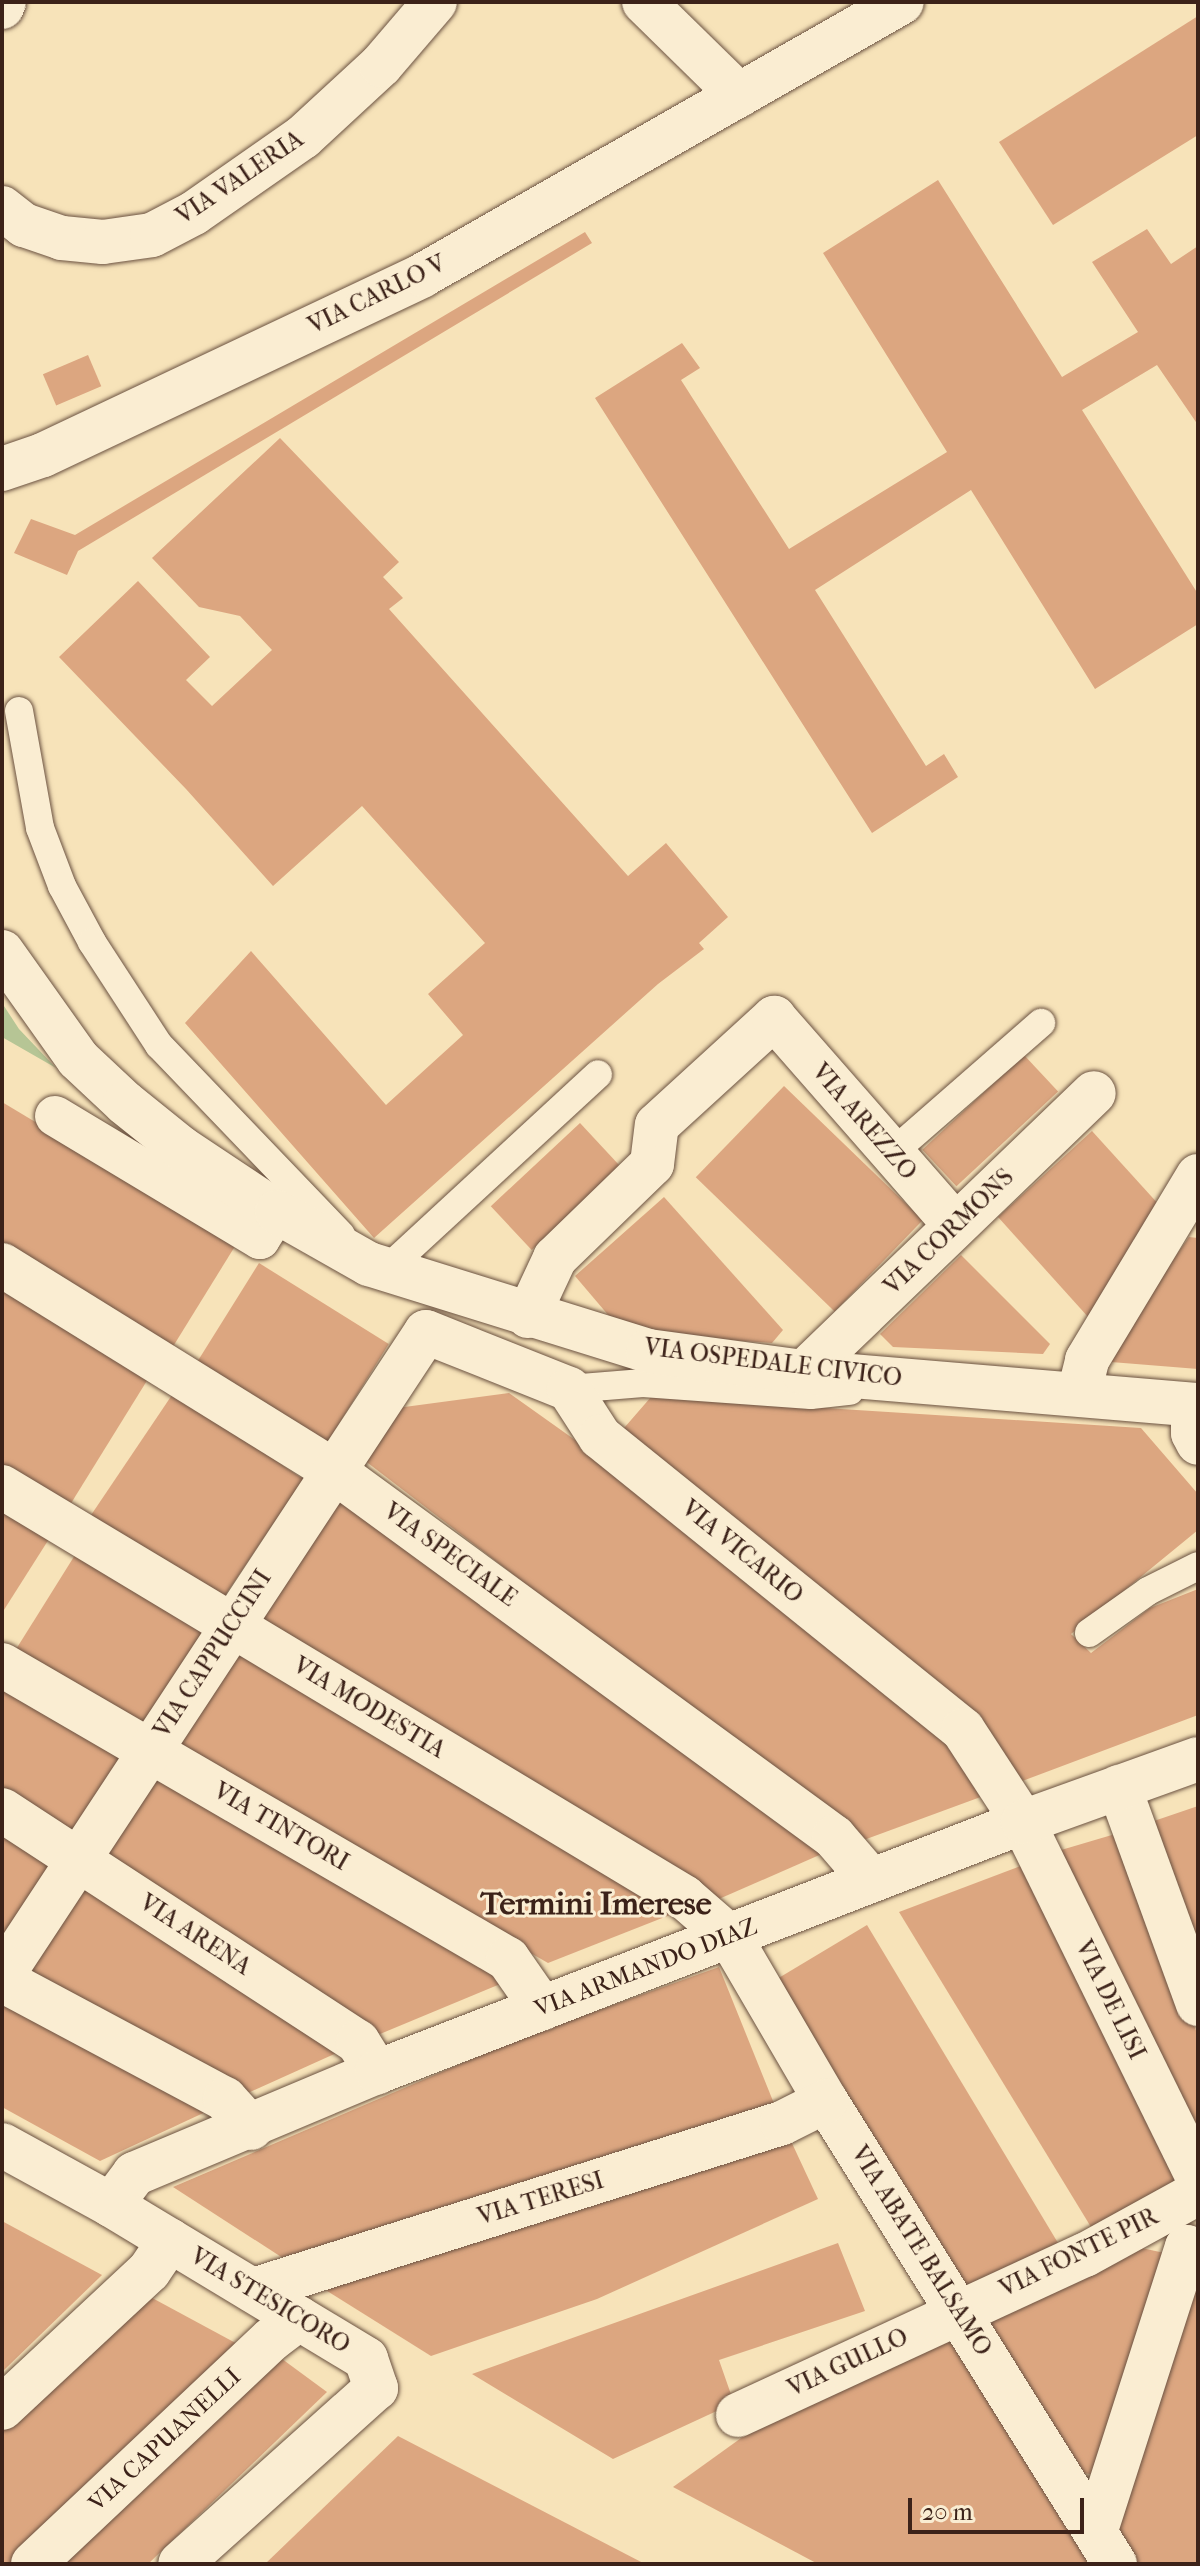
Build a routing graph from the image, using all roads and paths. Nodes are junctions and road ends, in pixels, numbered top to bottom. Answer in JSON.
{"nodes":[{"id":1,"x":435,"y":2,"type":"edge"},
{"id":2,"x":644,"y":2,"type":"edge"},
{"id":3,"x":902,"y":2,"type":"edge"},
{"id":4,"x":739,"y":95,"type":"junction"},
{"id":5,"x":2,"y":208,"type":"edge"},
{"id":6,"x":2,"y":469,"type":"edge"},
{"id":7,"x":19,"y":711,"type":"dead end"},
{"id":8,"x":2,"y":952,"type":"edge"},
{"id":9,"x":1041,"y":1023,"type":"dead end"},
{"id":10,"x":598,"y":1074,"type":"dead end"},
{"id":11,"x":1094,"y":1093,"type":"dead end"},
{"id":12,"x":55,"y":1116,"type":"dead end"},
{"id":13,"x":892,"y":1153,"type":"junction"},
{"id":14,"x":1198,"y":1176,"type":"edge"},
{"id":15,"x":277,"y":1212,"type":"junction"},
{"id":16,"x":1184,"y":1223,"type":"edge"},
{"id":17,"x":955,"y":1225,"type":"junction"},
{"id":18,"x":2,"y":1265,"type":"edge"},
{"id":19,"x":378,"y":1267,"type":"junction"},
{"id":20,"x":528,"y":1316,"type":"junction"},
{"id":21,"x":804,"y":1372,"type":"junction"},
{"id":22,"x":867,"y":1376,"type":"junction"},
{"id":23,"x":569,"y":1389,"type":"junction"},
{"id":24,"x":1079,"y":1393,"type":"junction"},
{"id":25,"x":1196,"y":1418,"type":"edge"},
{"id":26,"x":334,"y":1471,"type":"junction"},
{"id":27,"x":2,"y":1487,"type":"edge"},
{"id":28,"x":1198,"y":1566,"type":"edge"},
{"id":29,"x":231,"y":1627,"type":"junction"},
{"id":30,"x":1089,"y":1633,"type":"dead end"},
{"id":31,"x":2,"y":1665,"type":"edge"},
{"id":32,"x":150,"y":1750,"type":"junction"},
{"id":33,"x":1198,"y":1759,"type":"edge"},
{"id":34,"x":1119,"y":1787,"type":"junction"},
{"id":35,"x":2,"y":1810,"type":"edge"},
{"id":36,"x":1023,"y":1822,"type":"junction"},
{"id":37,"x":79,"y":1859,"type":"junction"},
{"id":38,"x":871,"y":1880,"type":"junction"},
{"id":39,"x":730,"y":1937,"type":"junction"},
{"id":40,"x":2,"y":1978,"type":"edge"},
{"id":41,"x":1198,"y":2004,"type":"edge"},
{"id":42,"x":542,"y":2008,"type":"junction"},
{"id":43,"x":377,"y":2072,"type":"junction"},
{"id":44,"x":826,"y":2101,"type":"junction"},
{"id":45,"x":251,"y":2128,"type":"junction"},
{"id":46,"x":2,"y":2145,"type":"edge"},
{"id":47,"x":1198,"y":2178,"type":"edge"},
{"id":48,"x":1198,"y":2193,"type":"edge"},
{"id":49,"x":111,"y":2205,"type":"junction"},
{"id":50,"x":170,"y":2240,"type":"junction"},
{"id":51,"x":1198,"y":2251,"type":"edge"},
{"id":52,"x":253,"y":2290,"type":"junction"},
{"id":53,"x":959,"y":2311,"type":"junction"},
{"id":54,"x":299,"y":2319,"type":"junction"},
{"id":55,"x":2,"y":2408,"type":"edge"},
{"id":56,"x":738,"y":2415,"type":"dead end"},
{"id":57,"x":1106,"y":2547,"type":"edge"},
{"id":58,"x":33,"y":2564,"type":"edge"},
{"id":59,"x":180,"y":2564,"type":"edge"}],
"edges":[{"from":1,"to":5,"type":"street","name":"VIA VALERIA"},
{"from":2,"to":4,"type":"street"},
{"from":3,"to":4,"type":"street","name":"VIA CARLO V"},
{"from":4,"to":6,"type":"street","name":"VIA CARLO V"},
{"from":7,"to":19,"type":"lane"},
{"from":8,"to":15,"type":"street","name":"VIA OSPEDALE CIVICO"},
{"from":9,"to":13,"type":"lane"},
{"from":10,"to":19,"type":"lane"},
{"from":11,"to":17,"type":"street","name":"VIA CORMONS"},
{"from":12,"to":15,"type":"street"},
{"from":13,"to":17,"type":"street","name":"VIA AREZZO"},
{"from":13,"to":20,"type":"street","name":"VIA AREZZO"},
{"from":14,"to":16,"type":"street"},
{"from":15,"to":19,"type":"street","name":"VIA OSPEDALE CIVICO"},
{"from":16,"to":24,"type":"street"},
{"from":17,"to":21,"type":"street","name":"VIA CORMONS"},
{"from":18,"to":26,"type":"street","name":"VIA SPECIALE"},
{"from":19,"to":20,"type":"street","name":"VIA OSPEDALE CIVICO"},
{"from":20,"to":21,"type":"street","name":"VIA OSPEDALE CIVICO"},
{"from":21,"to":22,"type":"street","name":"VIA OSPEDALE CIVICO"},
{"from":22,"to":23,"type":"lane"},
{"from":22,"to":24,"type":"street","name":"VIA OSPEDALE CIVICO"},
{"from":23,"to":26,"type":"street","name":"VIA CAPPUCCINI"},
{"from":23,"to":36,"type":"street","name":"VIA VICARIO"},
{"from":24,"to":25,"type":"street","name":"VIA OSPEDALE CIVICO"},
{"from":26,"to":29,"type":"street","name":"VIA CAPPUCCINI"},
{"from":26,"to":38,"type":"street","name":"VIA SPECIALE"},
{"from":27,"to":29,"type":"street","name":"VIA MODESTIA"},
{"from":28,"to":30,"type":"lane"},
{"from":29,"to":32,"type":"street","name":"VIA CAPPUCCINI"},
{"from":29,"to":39,"type":"street","name":"VIA MODESTIA"},
{"from":31,"to":32,"type":"street","name":"VIA TINTORI"},
{"from":32,"to":37,"type":"street","name":"VIA CAPPUCCINI"},
{"from":32,"to":42,"type":"street","name":"VIA TINTORI"},
{"from":33,"to":34,"type":"street","name":"VIA ARMANDO DIAZ"},
{"from":34,"to":36,"type":"street","name":"VIA ARMANDO DIAZ"},
{"from":34,"to":41,"type":"street"},
{"from":35,"to":37,"type":"street","name":"VIA ARENA"},
{"from":36,"to":38,"type":"street","name":"VIA ARMANDO DIAZ"},
{"from":36,"to":47,"type":"street","name":"VIA DE LISI"},
{"from":37,"to":40,"type":"street","name":"VIA CAPPUCCINI"},
{"from":37,"to":43,"type":"street","name":"VIA ARENA"},
{"from":38,"to":39,"type":"street","name":"VIA ARMANDO DIAZ"},
{"from":39,"to":42,"type":"street","name":"VIA ARMANDO DIAZ"},
{"from":39,"to":44,"type":"street","name":"VIA ABATE BALSAMO"},
{"from":40,"to":45,"type":"street"},
{"from":42,"to":43,"type":"street","name":"VIA ARMANDO DIAZ"},
{"from":43,"to":45,"type":"street","name":"VIA ARMANDO DIAZ"},
{"from":44,"to":52,"type":"street","name":"VIA TERESI"},
{"from":44,"to":53,"type":"street","name":"VIA ABATE BALSAMO"},
{"from":45,"to":49,"type":"street","name":"VIA ARMANDO DIAZ"},
{"from":46,"to":49,"type":"street","name":"VIA STESICORO"},
{"from":48,"to":53,"type":"street","name":"VIA FONTE PIR"},
{"from":49,"to":50,"type":"street","name":"VIA STESICORO"},
{"from":50,"to":52,"type":"street","name":"VIA STESICORO"},
{"from":50,"to":55,"type":"street"},
{"from":51,"to":57,"type":"street"},
{"from":52,"to":54,"type":"street","name":"VIA STESICORO"},
{"from":53,"to":56,"type":"street","name":"VIA GULLO"},
{"from":53,"to":57,"type":"street","name":"VIA ABATE BALSAMO"},
{"from":54,"to":58,"type":"street","name":"VIA CAPUANELLI"},
{"from":54,"to":59,"type":"street","name":"VIA STESICORO"}]}
